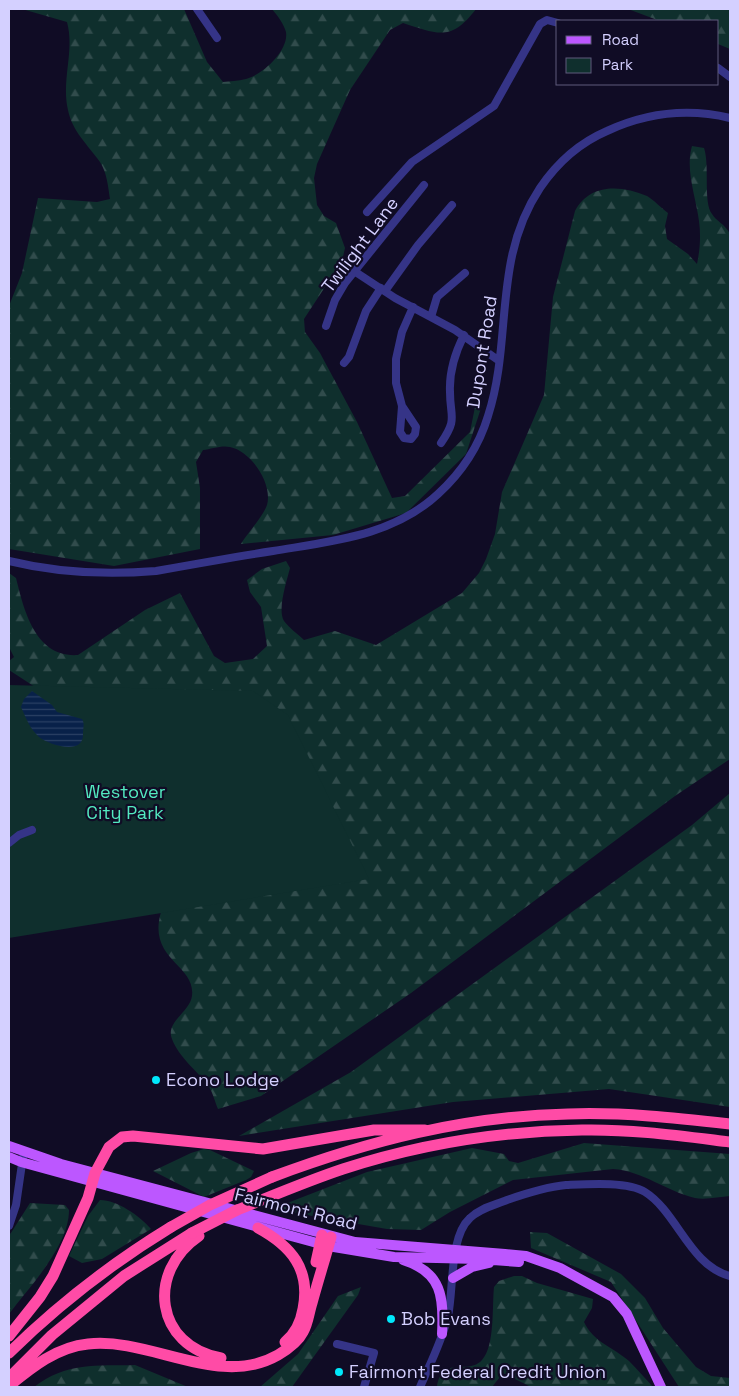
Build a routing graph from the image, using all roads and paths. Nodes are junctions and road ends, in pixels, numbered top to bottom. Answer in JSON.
{"nodes":[{"id":1,"x":197,"y":9,"type":"edge"},
{"id":2,"x":556,"y":22,"type":"edge"},
{"id":3,"x":217,"y":38,"type":"dead end"},
{"id":4,"x":719,"y":69,"type":"edge"},
{"id":5,"x":730,"y":77,"type":"edge"},
{"id":6,"x":730,"y":118,"type":"edge"},
{"id":7,"x":424,"y":185,"type":"dead end"},
{"id":8,"x":452,"y":206,"type":"dead end"},
{"id":9,"x":367,"y":212,"type":"dead end"},
{"id":10,"x":354,"y":271,"type":"junction"},
{"id":11,"x":465,"y":273,"type":"dead end"},
{"id":12,"x":383,"y":290,"type":"junction"},
{"id":13,"x":412,"y":308,"type":"junction"},
{"id":14,"x":431,"y":317,"type":"junction"},
{"id":15,"x":326,"y":326,"type":"dead end"},
{"id":16,"x":464,"y":336,"type":"junction"},
{"id":17,"x":498,"y":360,"type":"junction"},
{"id":18,"x":344,"y":363,"type":"dead end"},
{"id":19,"x":402,"y":406,"type":"dead end"},
{"id":20,"x":441,"y":443,"type":"dead end"},
{"id":21,"x":9,"y":561,"type":"edge"},
{"id":22,"x":32,"y":830,"type":"dead end"},
{"id":23,"x":9,"y":843,"type":"edge"},
{"id":24,"x":730,"y":1124,"type":"edge"},
{"id":25,"x":425,"y":1130,"type":"junction"},
{"id":26,"x":730,"y":1142,"type":"edge"},
{"id":27,"x":9,"y":1146,"type":"edge"},
{"id":28,"x":9,"y":1156,"type":"edge"},
{"id":29,"x":23,"y":1157,"type":"junction"},
{"id":30,"x":94,"y":1177,"type":"junction"},
{"id":31,"x":9,"y":1226,"type":"edge"},
{"id":32,"x":258,"y":1228,"type":"junction"},
{"id":33,"x":195,"y":1234,"type":"junction"},
{"id":34,"x":325,"y":1241,"type":"junction"},
{"id":35,"x":455,"y":1254,"type":"junction"},
{"id":36,"x":394,"y":1257,"type":"junction"},
{"id":37,"x":513,"y":1261,"type":"junction"},
{"id":38,"x":730,"y":1276,"type":"edge"},
{"id":39,"x":453,"y":1278,"type":"junction"},
{"id":40,"x":578,"y":1279,"type":"junction"},
{"id":41,"x":302,"y":1318,"type":"junction"},
{"id":42,"x":442,"y":1334,"type":"junction"},
{"id":43,"x":9,"y":1336,"type":"edge"},
{"id":44,"x":336,"y":1344,"type":"dead end"},
{"id":45,"x":9,"y":1353,"type":"edge"},
{"id":46,"x":9,"y":1378,"type":"edge"},
{"id":47,"x":9,"y":1386,"type":"edge"},
{"id":48,"x":364,"y":1387,"type":"edge"},
{"id":49,"x":420,"y":1387,"type":"edge"},
{"id":50,"x":661,"y":1387,"type":"edge"}],
"edges":[{"from":1,"to":3,"type":"street"},
{"from":2,"to":9,"type":"street"},
{"from":4,"to":5,"type":"street"},
{"from":6,"to":17,"type":"street","name":"Dupont Road"},
{"from":7,"to":10,"type":"street","name":"Twilight Lane"},
{"from":8,"to":12,"type":"street"},
{"from":10,"to":12,"type":"street"},
{"from":10,"to":15,"type":"street","name":"Twilight Lane"},
{"from":11,"to":14,"type":"street"},
{"from":12,"to":13,"type":"street"},
{"from":12,"to":18,"type":"street"},
{"from":13,"to":14,"type":"street"},
{"from":13,"to":19,"type":"street"},
{"from":14,"to":16,"type":"street"},
{"from":16,"to":17,"type":"street"},
{"from":16,"to":20,"type":"street"},
{"from":17,"to":21,"type":"street","name":"Dupont Road"},
{"from":22,"to":23,"type":"street"},
{"from":24,"to":25,"type":"highway"},
{"from":25,"to":30,"type":"highway"},
{"from":25,"to":45,"type":"highway","bridge":true},
{"from":26,"to":33,"type":"highway","bridge":true},
{"from":27,"to":29,"type":"main road","name":"Fairmont Road"},
{"from":28,"to":29,"type":"main road","name":"Fairmont Road"},
{"from":29,"to":30,"type":"main road","name":"Fairmont Road"},
{"from":29,"to":31,"type":"street"},
{"from":30,"to":32,"type":"main road","name":"Fairmont Road"},
{"from":30,"to":34,"type":"main road","name":"Fairmont Road"},
{"from":30,"to":43,"type":"highway"},
{"from":32,"to":34,"type":"main road","name":"Fairmont Road"},
{"from":32,"to":41,"type":"highway"},
{"from":33,"to":41,"type":"highway"},
{"from":33,"to":46,"type":"highway"},
{"from":34,"to":35,"type":"main road","name":"Fairmont Road"},
{"from":34,"to":36,"type":"main road","name":"Fairmont Road"},
{"from":34,"to":41,"type":"highway"},
{"from":34,"to":47,"type":"highway"},
{"from":35,"to":36,"type":"main road","name":"Fairmont Road"},
{"from":35,"to":37,"type":"main road","name":"Fairmont Road"},
{"from":35,"to":38,"type":"street"},
{"from":35,"to":39,"type":"street"},
{"from":35,"to":40,"type":"main road","name":"Fairmont Road"},
{"from":36,"to":42,"type":"main road"},
{"from":37,"to":39,"type":"main road"},
{"from":37,"to":40,"type":"main road","name":"Fairmont Road"},
{"from":39,"to":42,"type":"street"},
{"from":40,"to":50,"type":"main road","name":"Fairmont Road"},
{"from":42,"to":49,"type":"street"},
{"from":44,"to":48,"type":"street"}]}
